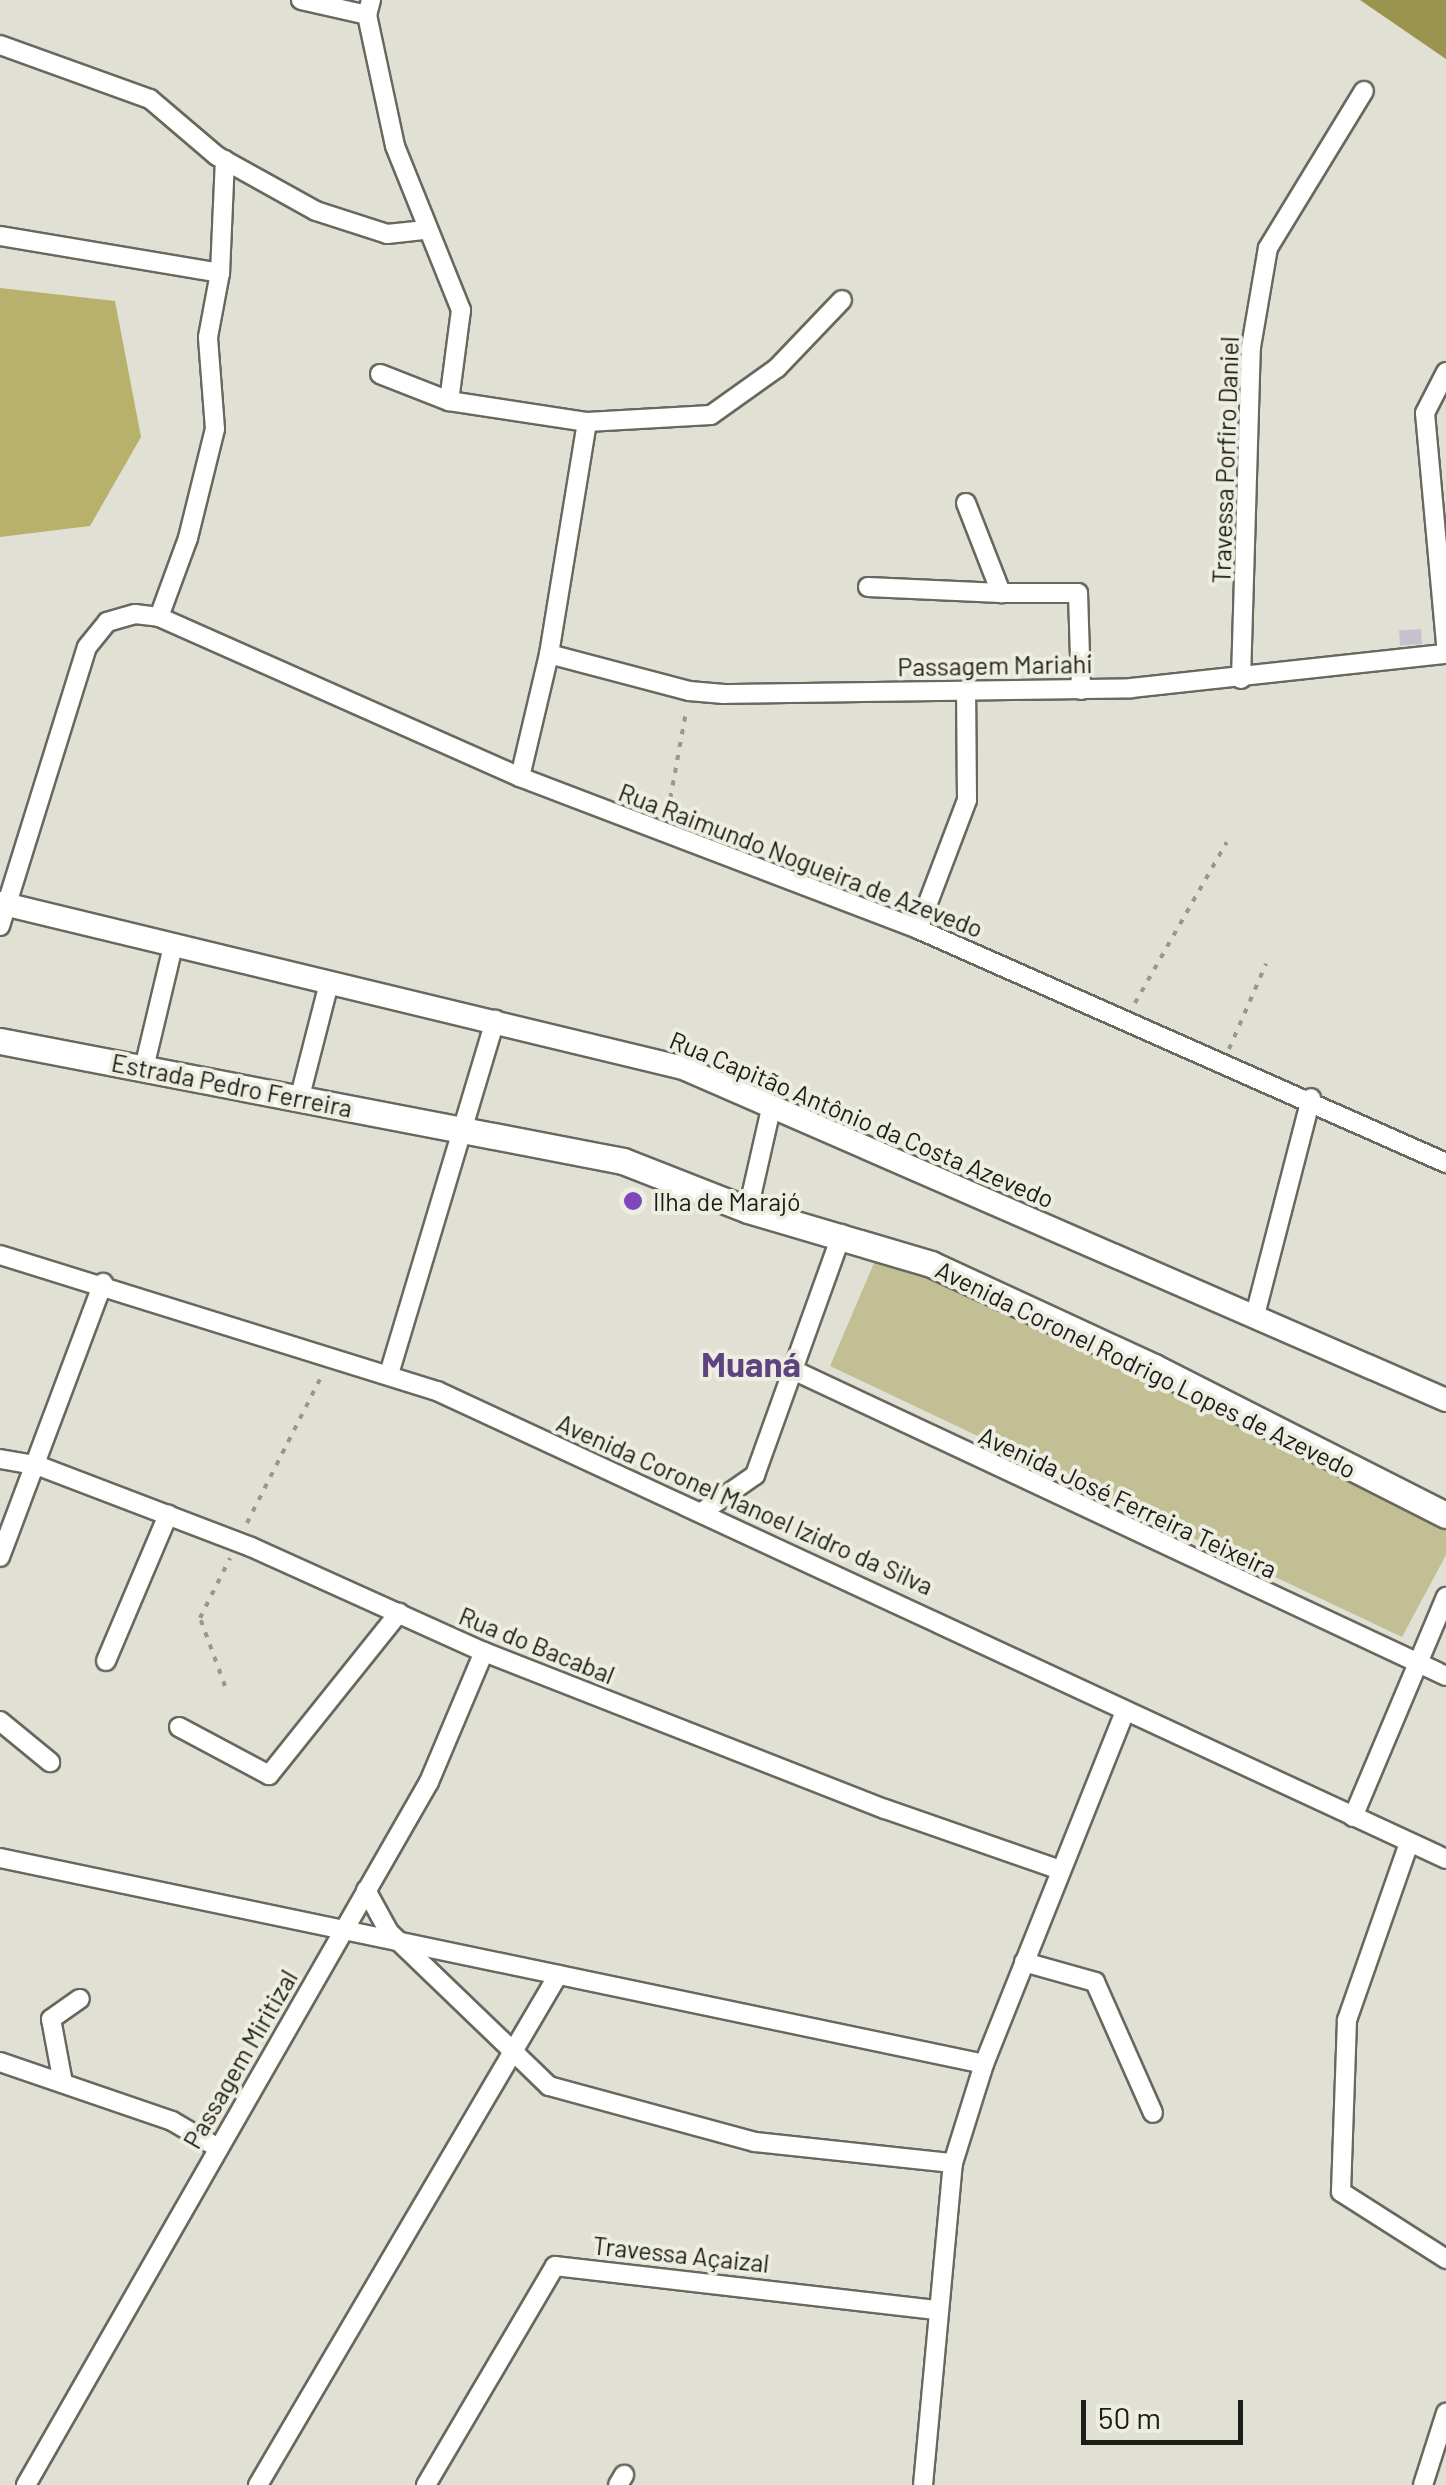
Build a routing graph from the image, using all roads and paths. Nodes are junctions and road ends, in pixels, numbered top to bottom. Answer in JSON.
{"nodes":[{"id":1,"x":302,"y":0,"type":"edge"},
{"id":2,"x":369,"y":7,"type":"edge"},
{"id":3,"x":0,"y":45,"type":"edge"},
{"id":4,"x":1364,"y":92,"type":"dead end"},
{"id":5,"x":225,"y":160,"type":"junction"},
{"id":6,"x":426,"y":230,"type":"junction"},
{"id":7,"x":0,"y":236,"type":"edge"},
{"id":8,"x":220,"y":273,"type":"junction"},
{"id":9,"x":842,"y":300,"type":"dead end"},
{"id":10,"x":1446,"y":372,"type":"edge"},
{"id":11,"x":380,"y":374,"type":"dead end"},
{"id":12,"x":448,"y":402,"type":"junction"},
{"id":13,"x":587,"y":422,"type":"junction"},
{"id":14,"x":966,"y":503,"type":"dead end"},
{"id":15,"x":868,"y":587,"type":"dead end"},
{"id":16,"x":1001,"y":593,"type":"junction"},
{"id":17,"x":159,"y":617,"type":"junction"},
{"id":18,"x":1446,"y":646,"type":"edge"},
{"id":19,"x":548,"y":654,"type":"junction"},
{"id":20,"x":1446,"y":654,"type":"edge"},
{"id":21,"x":1242,"y":678,"type":"junction"},
{"id":22,"x":1081,"y":690,"type":"junction"},
{"id":23,"x":689,"y":691,"type":"junction"},
{"id":24,"x":966,"y":692,"type":"junction"},
{"id":25,"x":520,"y":777,"type":"junction"},
{"id":26,"x":664,"y":835,"type":"junction"},
{"id":27,"x":1227,"y":842,"type":"dead end"},
{"id":28,"x":2,"y":911,"type":"edge"},
{"id":29,"x":918,"y":929,"type":"junction"},
{"id":30,"x":173,"y":946,"type":"junction"},
{"id":31,"x":1266,"y":964,"type":"dead end"},
{"id":32,"x":329,"y":983,"type":"junction"},
{"id":33,"x":495,"y":1020,"type":"junction"},
{"id":34,"x":1125,"y":1021,"type":"junction"},
{"id":35,"x":0,"y":1041,"type":"edge"},
{"id":36,"x":1223,"y":1062,"type":"junction"},
{"id":37,"x":144,"y":1068,"type":"junction"},
{"id":38,"x":300,"y":1096,"type":"junction"},
{"id":39,"x":1311,"y":1098,"type":"junction"},
{"id":40,"x":771,"y":1109,"type":"junction"},
{"id":41,"x":462,"y":1134,"type":"junction"},
{"id":42,"x":1445,"y":1156,"type":"edge"},
{"id":43,"x":748,"y":1210,"type":"junction"},
{"id":44,"x":842,"y":1234,"type":"junction"},
{"id":45,"x":0,"y":1256,"type":"edge"},
{"id":46,"x":104,"y":1283,"type":"junction"},
{"id":47,"x":1255,"y":1316,"type":"junction"},
{"id":48,"x":331,"y":1358,"type":"junction"},
{"id":49,"x":791,"y":1369,"type":"junction"},
{"id":50,"x":389,"y":1374,"type":"junction"},
{"id":51,"x":1446,"y":1400,"type":"edge"},
{"id":52,"x":0,"y":1458,"type":"edge"},
{"id":53,"x":38,"y":1466,"type":"junction"},
{"id":54,"x":702,"y":1512,"type":"junction"},
{"id":55,"x":1446,"y":1514,"type":"edge"},
{"id":56,"x":168,"y":1515,"type":"junction"},
{"id":57,"x":238,"y":1542,"type":"junction"},
{"id":58,"x":0,"y":1557,"type":"edge"},
{"id":59,"x":1446,"y":1597,"type":"edge"},
{"id":60,"x":399,"y":1614,"type":"junction"},
{"id":61,"x":484,"y":1652,"type":"junction"},
{"id":62,"x":106,"y":1661,"type":"dead end"},
{"id":63,"x":1418,"y":1667,"type":"junction"},
{"id":64,"x":1446,"y":1676,"type":"edge"},
{"id":65,"x":225,"y":1686,"type":"dead end"},
{"id":66,"x":1124,"y":1714,"type":"junction"},
{"id":67,"x":0,"y":1721,"type":"edge"},
{"id":68,"x":179,"y":1727,"type":"dead end"},
{"id":69,"x":50,"y":1762,"type":"dead end"},
{"id":70,"x":1353,"y":1817,"type":"junction"},
{"id":71,"x":1410,"y":1843,"type":"junction"},
{"id":72,"x":0,"y":1858,"type":"edge"},
{"id":73,"x":1446,"y":1860,"type":"edge"},
{"id":74,"x":1060,"y":1870,"type":"junction"},
{"id":75,"x":366,"y":1890,"type":"junction"},
{"id":76,"x":343,"y":1930,"type":"junction"},
{"id":77,"x":399,"y":1942,"type":"junction"},
{"id":78,"x":1024,"y":1962,"type":"junction"},
{"id":79,"x":558,"y":1974,"type":"junction"},
{"id":80,"x":80,"y":1998,"type":"dead end"},
{"id":81,"x":512,"y":2054,"type":"junction"},
{"id":82,"x":0,"y":2062,"type":"edge"},
{"id":83,"x":984,"y":2064,"type":"junction"},
{"id":84,"x":63,"y":2083,"type":"junction"},
{"id":85,"x":1154,"y":2113,"type":"dead end"},
{"id":86,"x":218,"y":2148,"type":"junction"},
{"id":87,"x":953,"y":2163,"type":"junction"},
{"id":88,"x":1446,"y":2259,"type":"edge"},
{"id":89,"x":936,"y":2310,"type":"junction"},
{"id":90,"x":1446,"y":2412,"type":"edge"},
{"id":91,"x":26,"y":2485,"type":"edge"},
{"id":92,"x":258,"y":2485,"type":"edge"},
{"id":93,"x":426,"y":2485,"type":"edge"},
{"id":94,"x":924,"y":2485,"type":"edge"},
{"id":95,"x":1423,"y":2485,"type":"edge"}],
"edges":[{"from":1,"to":2,"type":"street"},
{"from":2,"to":6,"type":"street"},
{"from":3,"to":5,"type":"street"},
{"from":4,"to":21,"type":"street","name":"Travessa Porfiro Daniel"},
{"from":5,"to":6,"type":"street"},
{"from":5,"to":8,"type":"street"},
{"from":6,"to":12,"type":"street"},
{"from":7,"to":8,"type":"street"},
{"from":8,"to":17,"type":"street"},
{"from":9,"to":13,"type":"street"},
{"from":10,"to":18,"type":"street"},
{"from":11,"to":12,"type":"street"},
{"from":12,"to":13,"type":"street"},
{"from":13,"to":19,"type":"street"},
{"from":14,"to":16,"type":"street"},
{"from":15,"to":16,"type":"street"},
{"from":16,"to":22,"type":"street"},
{"from":17,"to":25,"type":"street","name":"Rua Raimundo Nogueira de Azevedo"},
{"from":17,"to":28,"type":"street","name":"Rua Raimundo Nogueira de Azevedo"},
{"from":19,"to":23,"type":"street","name":"Passagem Mariahi"},
{"from":19,"to":25,"type":"street"},
{"from":20,"to":21,"type":"street","name":"Passagem Mariahi"},
{"from":21,"to":22,"type":"street","name":"Passagem Mariahi"},
{"from":22,"to":24,"type":"street","name":"Passagem Mariahi"},
{"from":23,"to":24,"type":"street","name":"Passagem Mariahi"},
{"from":23,"to":26,"type":"path"},
{"from":24,"to":29,"type":"street"},
{"from":25,"to":26,"type":"street","name":"Rua Raimundo Nogueira de Azevedo"},
{"from":26,"to":29,"type":"street","name":"Rua Raimundo Nogueira de Azevedo"},
{"from":27,"to":34,"type":"path"},
{"from":28,"to":30,"type":"street","name":"Rua Capitão Antônio da Costa Azevedo"},
{"from":29,"to":34,"type":"street","name":"Rua Raimundo Nogueira de Azevedo"},
{"from":30,"to":32,"type":"street","name":"Rua Capitão Antônio da Costa Azevedo"},
{"from":30,"to":37,"type":"street"},
{"from":31,"to":36,"type":"path"},
{"from":32,"to":33,"type":"street","name":"Rua Capitão Antônio da Costa Azevedo"},
{"from":32,"to":38,"type":"street"},
{"from":33,"to":40,"type":"street","name":"Rua Capitão Antônio da Costa Azevedo"},
{"from":33,"to":41,"type":"street"},
{"from":34,"to":36,"type":"street","name":"Rua Raimundo Nogueira de Azevedo"},
{"from":35,"to":37,"type":"main road","name":"Estrada Pedro Ferreira"},
{"from":36,"to":39,"type":"street","name":"Rua Raimundo Nogueira de Azevedo"},
{"from":37,"to":38,"type":"main road","name":"Estrada Pedro Ferreira"},
{"from":38,"to":41,"type":"main road","name":"Estrada Pedro Ferreira"},
{"from":39,"to":42,"type":"street","name":"Rua Raimundo Nogueira de Azevedo"},
{"from":39,"to":47,"type":"street"},
{"from":40,"to":43,"type":"street"},
{"from":40,"to":47,"type":"street","name":"Rua Capitão Antônio da Costa Azevedo"},
{"from":41,"to":43,"type":"main road","name":"Estrada Pedro Ferreira"},
{"from":41,"to":50,"type":"street"},
{"from":43,"to":44,"type":"main road","name":"Avenida Coronel Rodrigo Lopes de Azevedo"},
{"from":44,"to":49,"type":"street"},
{"from":44,"to":55,"type":"main road","name":"Avenida Coronel Rodrigo Lopes de Azevedo"},
{"from":45,"to":46,"type":"street","name":"Avenida Coronel Manoel Izidro da Silva"},
{"from":46,"to":48,"type":"street","name":"Avenida Coronel Manoel Izidro da Silva"},
{"from":46,"to":53,"type":"street"},
{"from":47,"to":51,"type":"street","name":"Rua Capitão Antônio da Costa Azevedo"},
{"from":48,"to":50,"type":"street","name":"Avenida Coronel Manoel Izidro da Silva"},
{"from":48,"to":57,"type":"path"},
{"from":49,"to":54,"type":"street"},
{"from":49,"to":63,"type":"street","name":"Avenida José Ferreira Teixeira"},
{"from":50,"to":54,"type":"street","name":"Avenida Coronel Manoel Izidro da Silva"},
{"from":52,"to":53,"type":"street","name":"Rua do Bacabal"},
{"from":53,"to":56,"type":"street","name":"Rua do Bacabal"},
{"from":53,"to":58,"type":"street"},
{"from":54,"to":66,"type":"street","name":"Avenida Coronel Manoel Izidro da Silva"},
{"from":56,"to":57,"type":"street","name":"Rua do Bacabal"},
{"from":56,"to":62,"type":"street"},
{"from":57,"to":60,"type":"street","name":"Rua do Bacabal"},
{"from":57,"to":65,"type":"path"},
{"from":59,"to":63,"type":"street"},
{"from":60,"to":61,"type":"street","name":"Rua do Bacabal"},
{"from":60,"to":68,"type":"street"},
{"from":61,"to":74,"type":"street","name":"Rua do Bacabal"},
{"from":61,"to":75,"type":"street","name":"Passagem Miritizal"},
{"from":63,"to":64,"type":"street","name":"Avenida José Ferreira Teixeira"},
{"from":63,"to":70,"type":"street"},
{"from":66,"to":70,"type":"street","name":"Avenida Coronel Manoel Izidro da Silva"},
{"from":66,"to":74,"type":"street"},
{"from":67,"to":69,"type":"street"},
{"from":70,"to":71,"type":"street","name":"Avenida Coronel Manoel Izidro da Silva"},
{"from":71,"to":73,"type":"street","name":"Avenida Coronel Manoel Izidro da Silva"},
{"from":71,"to":88,"type":"street"},
{"from":72,"to":76,"type":"street"},
{"from":74,"to":78,"type":"street"},
{"from":75,"to":76,"type":"street","name":"Passagem Miritizal"},
{"from":75,"to":77,"type":"street"},
{"from":76,"to":77,"type":"street"},
{"from":76,"to":86,"type":"street","name":"Passagem Miritizal"},
{"from":77,"to":79,"type":"street"},
{"from":77,"to":81,"type":"street"},
{"from":78,"to":83,"type":"street"},
{"from":78,"to":85,"type":"street"},
{"from":79,"to":81,"type":"street"},
{"from":79,"to":83,"type":"street"},
{"from":80,"to":84,"type":"street"},
{"from":81,"to":87,"type":"street"},
{"from":81,"to":92,"type":"street"},
{"from":82,"to":84,"type":"street"},
{"from":83,"to":87,"type":"street"},
{"from":84,"to":86,"type":"street"},
{"from":86,"to":91,"type":"street","name":"Passagem Miritizal"},
{"from":87,"to":89,"type":"street"},
{"from":89,"to":93,"type":"street","name":"Travessa Açaizal"},
{"from":89,"to":94,"type":"street"},
{"from":90,"to":95,"type":"street"}]}
